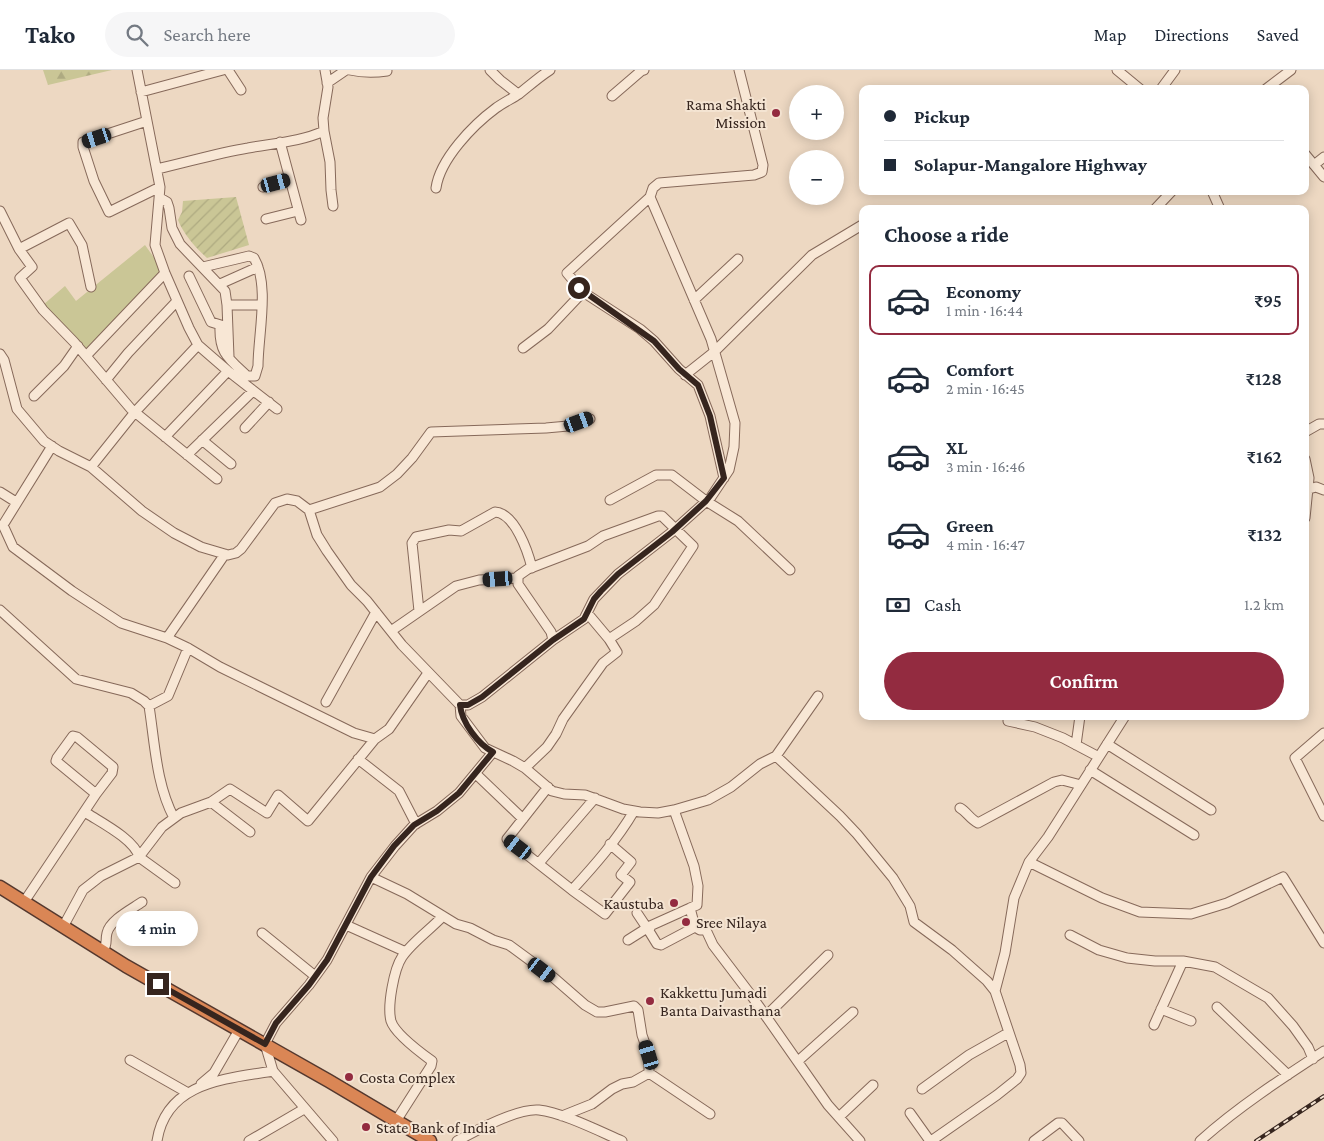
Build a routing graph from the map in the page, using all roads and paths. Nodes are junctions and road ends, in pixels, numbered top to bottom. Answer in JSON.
{"nodes":[{"id":1,"x":137,"y":70,"type":"edge"},
{"id":2,"x":223,"y":70,"type":"edge"},
{"id":3,"x":228,"y":70,"type":"edge"},
{"id":4,"x":325,"y":70,"type":"edge"},
{"id":5,"x":346,"y":70,"type":"edge"},
{"id":6,"x":350,"y":70,"type":"edge"},
{"id":7,"x":490,"y":70,"type":"edge"},
{"id":8,"x":550,"y":70,"type":"edge"},
{"id":9,"x":641,"y":70,"type":"edge"},
{"id":10,"x":739,"y":70,"type":"edge"},
{"id":11,"x":1117,"y":70,"type":"edge"},
{"id":12,"x":1175,"y":70,"type":"edge"},
{"id":13,"x":1291,"y":70,"type":"edge"},
{"id":14,"x":387,"y":71,"type":"edge"},
{"id":15,"x":327,"y":83,"type":"junction"},
{"id":16,"x":1135,"y":85,"type":"edge"},
{"id":17,"x":1164,"y":85,"type":"edge"},
{"id":18,"x":1271,"y":85,"type":"edge"},
{"id":19,"x":241,"y":90,"type":"dead end"},
{"id":20,"x":141,"y":92,"type":"junction"},
{"id":21,"x":518,"y":94,"type":"junction"},
{"id":22,"x":612,"y":96,"type":"dead end"},
{"id":23,"x":147,"y":121,"type":"junction"},
{"id":24,"x":324,"y":131,"type":"junction"},
{"id":25,"x":280,"y":142,"type":"junction"},
{"id":26,"x":1324,"y":157,"type":"edge"},
{"id":27,"x":1309,"y":159,"type":"edge"},
{"id":28,"x":1314,"y":165,"type":"junction"},
{"id":29,"x":157,"y":169,"type":"junction"},
{"id":30,"x":1324,"y":176,"type":"edge"},
{"id":31,"x":290,"y":180,"type":"junction"},
{"id":32,"x":160,"y":187,"type":"junction"},
{"id":33,"x":263,"y":187,"type":"dead end"},
{"id":34,"x":436,"y":188,"type":"dead end"},
{"id":35,"x":1168,"y":195,"type":"edge"},
{"id":36,"x":650,"y":197,"type":"junction"},
{"id":37,"x":160,"y":198,"type":"junction"},
{"id":38,"x":1159,"y":205,"type":"edge"},
{"id":39,"x":333,"y":206,"type":"dead end"},
{"id":40,"x":159,"y":209,"type":"junction"},
{"id":41,"x":0,"y":211,"type":"edge"},
{"id":42,"x":169,"y":217,"type":"junction"},
{"id":43,"x":266,"y":219,"type":"dead end"},
{"id":44,"x":859,"y":227,"type":"edge"},
{"id":45,"x":19,"y":249,"type":"junction"},
{"id":46,"x":738,"y":259,"type":"dead end"},
{"id":47,"x":203,"y":267,"type":"junction"},
{"id":48,"x":258,"y":267,"type":"junction"},
{"id":49,"x":165,"y":272,"type":"junction"},
{"id":50,"x":189,"y":276,"type":"dead end"},
{"id":51,"x":220,"y":284,"type":"junction"},
{"id":52,"x":91,"y":287,"type":"dead end"},
{"id":53,"x":583,"y":292,"type":"junction"},
{"id":54,"x":694,"y":300,"type":"junction"},
{"id":55,"x":177,"y":302,"type":"junction"},
{"id":56,"x":228,"y":305,"type":"junction"},
{"id":57,"x":262,"y":305,"type":"junction"},
{"id":58,"x":224,"y":326,"type":"junction"},
{"id":59,"x":198,"y":345,"type":"junction"},
{"id":60,"x":78,"y":346,"type":"junction"},
{"id":61,"x":523,"y":348,"type":"dead end"},
{"id":62,"x":714,"y":352,"type":"junction"},
{"id":63,"x":0,"y":354,"type":"edge"},
{"id":64,"x":86,"y":356,"type":"junction"},
{"id":65,"x":228,"y":371,"type":"junction"},
{"id":66,"x":685,"y":375,"type":"junction"},
{"id":67,"x":106,"y":380,"type":"junction"},
{"id":68,"x":253,"y":390,"type":"junction"},
{"id":69,"x":34,"y":396,"type":"dead end"},
{"id":70,"x":269,"y":402,"type":"junction"},
{"id":71,"x":277,"y":409,"type":"dead end"},
{"id":72,"x":135,"y":412,"type":"junction"},
{"id":73,"x":590,"y":418,"type":"dead end"},
{"id":74,"x":1324,"y":424,"type":"edge"},
{"id":75,"x":245,"y":428,"type":"dead end"},
{"id":76,"x":1309,"y":430,"type":"edge"},
{"id":77,"x":165,"y":437,"type":"junction"},
{"id":78,"x":202,"y":440,"type":"junction"},
{"id":79,"x":52,"y":446,"type":"junction"},
{"id":80,"x":187,"y":455,"type":"junction"},
{"id":81,"x":231,"y":464,"type":"dead end"},
{"id":82,"x":91,"y":467,"type":"junction"},
{"id":83,"x":724,"y":478,"type":"junction"},
{"id":84,"x":217,"y":479,"type":"dead end"},
{"id":85,"x":1309,"y":489,"type":"edge"},
{"id":86,"x":1324,"y":490,"type":"edge"},
{"id":87,"x":0,"y":492,"type":"edge"},
{"id":88,"x":610,"y":500,"type":"dead end"},
{"id":89,"x":706,"y":501,"type":"junction"},
{"id":90,"x":16,"y":502,"type":"junction"},
{"id":91,"x":309,"y":510,"type":"junction"},
{"id":92,"x":676,"y":528,"type":"junction"},
{"id":93,"x":8,"y":534,"type":"junction"},
{"id":94,"x":0,"y":541,"type":"edge"},
{"id":95,"x":225,"y":554,"type":"junction"},
{"id":96,"x":532,"y":568,"type":"junction"},
{"id":97,"x":790,"y":570,"type":"dead end"},
{"id":98,"x":518,"y":578,"type":"junction"},
{"id":99,"x":0,"y":610,"type":"edge"},
{"id":100,"x":419,"y":611,"type":"junction"},
{"id":101,"x":376,"y":612,"type":"junction"},
{"id":102,"x":588,"y":614,"type":"junction"},
{"id":103,"x":391,"y":631,"type":"junction"},
{"id":104,"x":167,"y":638,"type":"junction"},
{"id":105,"x":609,"y":639,"type":"junction"},
{"id":106,"x":553,"y":640,"type":"junction"},
{"id":107,"x":188,"y":648,"type":"junction"},
{"id":108,"x":428,"y":673,"type":"junction"},
{"id":109,"x":818,"y":696,"type":"dead end"},
{"id":110,"x":326,"y":702,"type":"dead end"},
{"id":111,"x":460,"y":705,"type":"junction"},
{"id":112,"x":149,"y":706,"type":"junction"},
{"id":113,"x":1079,"y":720,"type":"edge"},
{"id":114,"x":1122,"y":720,"type":"edge"},
{"id":115,"x":1008,"y":721,"type":"dead end"},
{"id":116,"x":1324,"y":733,"type":"edge"},
{"id":117,"x":375,"y":739,"type":"junction"},
{"id":118,"x":1107,"y":744,"type":"junction"},
{"id":119,"x":1076,"y":745,"type":"junction"},
{"id":120,"x":493,"y":752,"type":"junction"},
{"id":121,"x":776,"y":756,"type":"junction"},
{"id":122,"x":1099,"y":757,"type":"junction"},
{"id":123,"x":358,"y":759,"type":"junction"},
{"id":124,"x":525,"y":768,"type":"junction"},
{"id":125,"x":1090,"y":770,"type":"junction"},
{"id":126,"x":476,"y":774,"type":"junction"},
{"id":127,"x":1081,"y":785,"type":"junction"},
{"id":128,"x":548,"y":787,"type":"junction"},
{"id":129,"x":96,"y":794,"type":"junction"},
{"id":130,"x":595,"y":798,"type":"junction"},
{"id":131,"x":211,"y":802,"type":"junction"},
{"id":132,"x":960,"y":808,"type":"dead end"},
{"id":133,"x":674,"y":810,"type":"junction"},
{"id":134,"x":1211,"y":810,"type":"dead end"},
{"id":135,"x":634,"y":811,"type":"junction"},
{"id":136,"x":88,"y":814,"type":"dead end"},
{"id":137,"x":1324,"y":816,"type":"edge"},
{"id":138,"x":174,"y":818,"type":"junction"},
{"id":139,"x":523,"y":819,"type":"junction"},
{"id":140,"x":416,"y":824,"type":"junction"},
{"id":141,"x":250,"y":832,"type":"dead end"},
{"id":142,"x":1194,"y":835,"type":"dead end"},
{"id":143,"x":610,"y":844,"type":"junction"},
{"id":144,"x":139,"y":857,"type":"junction"},
{"id":145,"x":1029,"y":862,"type":"junction"},
{"id":146,"x":539,"y":863,"type":"junction"},
{"id":147,"x":371,"y":877,"type":"junction"},
{"id":148,"x":175,"y":883,"type":"dead end"},
{"id":149,"x":0,"y":887,"type":"edge"},
{"id":150,"x":572,"y":890,"type":"junction"},
{"id":151,"x":24,"y":902,"type":"junction"},
{"id":152,"x":142,"y":902,"type":"dead end"},
{"id":153,"x":690,"y":908,"type":"junction"},
{"id":154,"x":638,"y":913,"type":"dead end"},
{"id":155,"x":443,"y":916,"type":"junction"},
{"id":156,"x":346,"y":925,"type":"junction"},
{"id":157,"x":63,"y":926,"type":"junction"},
{"id":158,"x":695,"y":927,"type":"junction"},
{"id":159,"x":648,"y":928,"type":"junction"},
{"id":160,"x":262,"y":933,"type":"dead end"},
{"id":161,"x":1070,"y":935,"type":"dead end"},
{"id":162,"x":628,"y":940,"type":"dead end"},
{"id":163,"x":1324,"y":943,"type":"edge"},
{"id":164,"x":103,"y":951,"type":"junction"},
{"id":165,"x":406,"y":952,"type":"junction"},
{"id":166,"x":828,"y":955,"type":"dead end"},
{"id":167,"x":1183,"y":961,"type":"junction"},
{"id":168,"x":315,"y":976,"type":"junction"},
{"id":169,"x":995,"y":991,"type":"junction"},
{"id":170,"x":1218,"y":1007,"type":"dead end"},
{"id":171,"x":1161,"y":1009,"type":"junction"},
{"id":172,"x":853,"y":1012,"type":"dead end"},
{"id":173,"x":766,"y":1016,"type":"junction"},
{"id":174,"x":1191,"y":1021,"type":"dead end"},
{"id":175,"x":1154,"y":1025,"type":"dead end"},
{"id":176,"x":239,"y":1030,"type":"junction"},
{"id":177,"x":1008,"y":1033,"type":"junction"},
{"id":178,"x":265,"y":1044,"type":"junction"},
{"id":179,"x":1324,"y":1051,"type":"edge"},
{"id":180,"x":1313,"y":1059,"type":"junction"},
{"id":181,"x":130,"y":1060,"type":"dead end"},
{"id":182,"x":798,"y":1061,"type":"junction"},
{"id":183,"x":272,"y":1072,"type":"junction"},
{"id":184,"x":649,"y":1073,"type":"junction"},
{"id":185,"x":1288,"y":1075,"type":"junction"},
{"id":186,"x":873,"y":1085,"type":"dead end"},
{"id":187,"x":198,"y":1087,"type":"junction"},
{"id":188,"x":922,"y":1089,"type":"dead end"},
{"id":189,"x":188,"y":1093,"type":"junction"},
{"id":190,"x":304,"y":1109,"type":"junction"},
{"id":191,"x":910,"y":1113,"type":"dead end"},
{"id":192,"x":710,"y":1114,"type":"dead end"},
{"id":193,"x":562,"y":1116,"type":"junction"},
{"id":194,"x":838,"y":1117,"type":"junction"},
{"id":195,"x":396,"y":1121,"type":"junction"},
{"id":196,"x":264,"y":1137,"type":"edge"},
{"id":197,"x":158,"y":1141,"type":"edge"},
{"id":198,"x":249,"y":1141,"type":"edge"},
{"id":199,"x":333,"y":1141,"type":"edge"},
{"id":200,"x":430,"y":1141,"type":"edge"},
{"id":201,"x":457,"y":1141,"type":"edge"},
{"id":202,"x":622,"y":1141,"type":"edge"},
{"id":203,"x":860,"y":1141,"type":"edge"},
{"id":204,"x":931,"y":1141,"type":"edge"},
{"id":205,"x":1034,"y":1141,"type":"edge"},
{"id":206,"x":1079,"y":1141,"type":"edge"},
{"id":207,"x":1200,"y":1141,"type":"edge"}],
"edges":[{"from":1,"to":20,"type":"street"},
{"from":2,"to":20,"type":"street"},
{"from":3,"to":19,"type":"street"},
{"from":4,"to":15,"type":"street"},
{"from":5,"to":15,"type":"street"},
{"from":6,"to":14,"type":"street"},
{"from":7,"to":21,"type":"street"},
{"from":8,"to":21,"type":"street"},
{"from":9,"to":22,"type":"street"},
{"from":10,"to":36,"type":"street"},
{"from":11,"to":16,"type":"street"},
{"from":12,"to":17,"type":"street"},
{"from":13,"to":18,"type":"street"},
{"from":15,"to":24,"type":"street"},
{"from":20,"to":23,"type":"street"},
{"from":21,"to":34,"type":"street"},
{"from":23,"to":29,"type":"street"},
{"from":23,"to":32,"type":"street"},
{"from":24,"to":25,"type":"street"},
{"from":24,"to":39,"type":"street"},
{"from":25,"to":29,"type":"street"},
{"from":25,"to":31,"type":"street"},
{"from":26,"to":28,"type":"street"},
{"from":27,"to":28,"type":"street"},
{"from":28,"to":30,"type":"street"},
{"from":29,"to":32,"type":"street"},
{"from":31,"to":33,"type":"street"},
{"from":31,"to":43,"type":"street"},
{"from":32,"to":37,"type":"street"},
{"from":35,"to":38,"type":"street"},
{"from":36,"to":53,"type":"street"},
{"from":36,"to":54,"type":"street"},
{"from":37,"to":40,"type":"street"},
{"from":37,"to":42,"type":"street"},
{"from":40,"to":42,"type":"street"},
{"from":40,"to":49,"type":"street"},
{"from":41,"to":45,"type":"street"},
{"from":42,"to":47,"type":"street"},
{"from":44,"to":62,"type":"street"},
{"from":45,"to":52,"type":"street"},
{"from":45,"to":60,"type":"street"},
{"from":46,"to":54,"type":"street"},
{"from":47,"to":48,"type":"street"},
{"from":47,"to":51,"type":"street"},
{"from":48,"to":51,"type":"street"},
{"from":48,"to":57,"type":"street"},
{"from":49,"to":55,"type":"street"},
{"from":49,"to":64,"type":"street"},
{"from":50,"to":58,"type":"street"},
{"from":51,"to":56,"type":"street"},
{"from":53,"to":61,"type":"street"},
{"from":53,"to":66,"type":"street"},
{"from":54,"to":62,"type":"street"},
{"from":55,"to":59,"type":"street"},
{"from":55,"to":67,"type":"street"},
{"from":56,"to":57,"type":"street"},
{"from":56,"to":58,"type":"street"},
{"from":57,"to":58,"type":"street"},
{"from":59,"to":65,"type":"street"},
{"from":59,"to":72,"type":"street"},
{"from":60,"to":64,"type":"street"},
{"from":60,"to":69,"type":"street"},
{"from":62,"to":66,"type":"street"},
{"from":62,"to":83,"type":"street"},
{"from":63,"to":79,"type":"street"},
{"from":64,"to":67,"type":"street"},
{"from":65,"to":68,"type":"street"},
{"from":65,"to":77,"type":"street"},
{"from":66,"to":83,"type":"street"},
{"from":67,"to":72,"type":"street"},
{"from":68,"to":70,"type":"street"},
{"from":68,"to":78,"type":"street"},
{"from":70,"to":71,"type":"street"},
{"from":70,"to":75,"type":"street"},
{"from":72,"to":77,"type":"street"},
{"from":72,"to":82,"type":"street"},
{"from":73,"to":91,"type":"street"},
{"from":74,"to":76,"type":"street"},
{"from":77,"to":80,"type":"street"},
{"from":78,"to":80,"type":"street"},
{"from":78,"to":81,"type":"street"},
{"from":79,"to":82,"type":"street"},
{"from":79,"to":90,"type":"street"},
{"from":80,"to":84,"type":"street"},
{"from":82,"to":95,"type":"street"},
{"from":83,"to":89,"type":"street"},
{"from":85,"to":86,"type":"street"},
{"from":87,"to":90,"type":"street"},
{"from":88,"to":89,"type":"street"},
{"from":89,"to":92,"type":"street"},
{"from":89,"to":97,"type":"street"},
{"from":90,"to":93,"type":"street"},
{"from":91,"to":95,"type":"street"},
{"from":91,"to":101,"type":"street"},
{"from":92,"to":96,"type":"street"},
{"from":92,"to":102,"type":"street"},
{"from":92,"to":105,"type":"street"},
{"from":93,"to":94,"type":"street"},
{"from":93,"to":104,"type":"street"},
{"from":95,"to":104,"type":"street"},
{"from":96,"to":98,"type":"street"},
{"from":96,"to":100,"type":"street"},
{"from":98,"to":100,"type":"street"},
{"from":98,"to":106,"type":"street"},
{"from":99,"to":112,"type":"street"},
{"from":100,"to":103,"type":"street"},
{"from":101,"to":103,"type":"street"},
{"from":101,"to":110,"type":"street"},
{"from":102,"to":105,"type":"street"},
{"from":102,"to":106,"type":"street"},
{"from":103,"to":108,"type":"street"},
{"from":104,"to":107,"type":"street"},
{"from":105,"to":124,"type":"street"},
{"from":106,"to":111,"type":"street"},
{"from":107,"to":112,"type":"street"},
{"from":107,"to":117,"type":"street"},
{"from":108,"to":111,"type":"street"},
{"from":108,"to":117,"type":"street"},
{"from":109,"to":121,"type":"street"},
{"from":111,"to":120,"type":"street"},
{"from":112,"to":138,"type":"street"},
{"from":113,"to":119,"type":"street"},
{"from":114,"to":118,"type":"street"},
{"from":115,"to":119,"type":"street"},
{"from":116,"to":137,"type":"street"},
{"from":117,"to":123,"type":"street"},
{"from":118,"to":122,"type":"street"},
{"from":118,"to":134,"type":"street"},
{"from":119,"to":122,"type":"street"},
{"from":120,"to":124,"type":"street"},
{"from":120,"to":126,"type":"street"},
{"from":121,"to":133,"type":"street"},
{"from":121,"to":169,"type":"street"},
{"from":122,"to":125,"type":"street"},
{"from":123,"to":131,"type":"street"},
{"from":123,"to":140,"type":"street"},
{"from":124,"to":128,"type":"street"},
{"from":125,"to":127,"type":"street"},
{"from":125,"to":142,"type":"street"},
{"from":126,"to":139,"type":"street"},
{"from":126,"to":140,"type":"street"},
{"from":127,"to":132,"type":"street"},
{"from":127,"to":145,"type":"street"},
{"from":128,"to":130,"type":"street"},
{"from":128,"to":139,"type":"street"},
{"from":129,"to":129,"type":"street"},
{"from":129,"to":151,"type":"street"},
{"from":130,"to":135,"type":"street"},
{"from":130,"to":146,"type":"street"},
{"from":131,"to":138,"type":"street"},
{"from":131,"to":141,"type":"street"},
{"from":133,"to":135,"type":"street"},
{"from":133,"to":153,"type":"street"},
{"from":135,"to":143,"type":"street"},
{"from":136,"to":144,"type":"street"},
{"from":138,"to":144,"type":"street"},
{"from":139,"to":146,"type":"street"},
{"from":140,"to":147,"type":"street"},
{"from":143,"to":150,"type":"street"},
{"from":143,"to":150,"type":"street"},
{"from":144,"to":148,"type":"street"},
{"from":144,"to":157,"type":"street"},
{"from":145,"to":163,"type":"street"},
{"from":145,"to":169,"type":"street"},
{"from":146,"to":150,"type":"street"},
{"from":147,"to":155,"type":"street"},
{"from":147,"to":156,"type":"street"},
{"from":149,"to":151,"type":"highway"},
{"from":151,"to":157,"type":"highway"},
{"from":152,"to":164,"type":"street"},
{"from":153,"to":158,"type":"street"},
{"from":153,"to":159,"type":"street"},
{"from":154,"to":159,"type":"street"},
{"from":155,"to":165,"type":"street"},
{"from":155,"to":184,"type":"street"},
{"from":156,"to":165,"type":"street"},
{"from":156,"to":168,"type":"street"},
{"from":157,"to":164,"type":"highway"},
{"from":158,"to":159,"type":"street"},
{"from":158,"to":173,"type":"street"},
{"from":159,"to":162,"type":"street"},
{"from":160,"to":168,"type":"street"},
{"from":161,"to":167,"type":"street"},
{"from":164,"to":176,"type":"highway"},
{"from":165,"to":195,"type":"street"},
{"from":166,"to":173,"type":"street"},
{"from":167,"to":171,"type":"street"},
{"from":167,"to":180,"type":"street"},
{"from":168,"to":178,"type":"street"},
{"from":169,"to":177,"type":"street"},
{"from":170,"to":185,"type":"street"},
{"from":171,"to":174,"type":"street"},
{"from":171,"to":175,"type":"street"},
{"from":172,"to":182,"type":"street"},
{"from":173,"to":182,"type":"street"},
{"from":176,"to":178,"type":"highway"},
{"from":176,"to":187,"type":"street"},
{"from":177,"to":188,"type":"street"},
{"from":177,"to":204,"type":"street"},
{"from":178,"to":183,"type":"street"},
{"from":178,"to":195,"type":"highway"},
{"from":179,"to":180,"type":"street"},
{"from":180,"to":185,"type":"street"},
{"from":181,"to":189,"type":"street"},
{"from":182,"to":194,"type":"street"},
{"from":183,"to":187,"type":"street"},
{"from":183,"to":190,"type":"street"},
{"from":184,"to":192,"type":"street"},
{"from":184,"to":193,"type":"street"},
{"from":185,"to":207,"type":"street"},
{"from":186,"to":194,"type":"street"},
{"from":187,"to":189,"type":"street"},
{"from":189,"to":197,"type":"street"},
{"from":190,"to":196,"type":"street"},
{"from":190,"to":199,"type":"street"},
{"from":191,"to":204,"type":"street"},
{"from":193,"to":201,"type":"street"},
{"from":193,"to":202,"type":"street"},
{"from":194,"to":203,"type":"street"},
{"from":195,"to":200,"type":"highway"},
{"from":196,"to":198,"type":"street"},
{"from":205,"to":206,"type":"street"}]}
